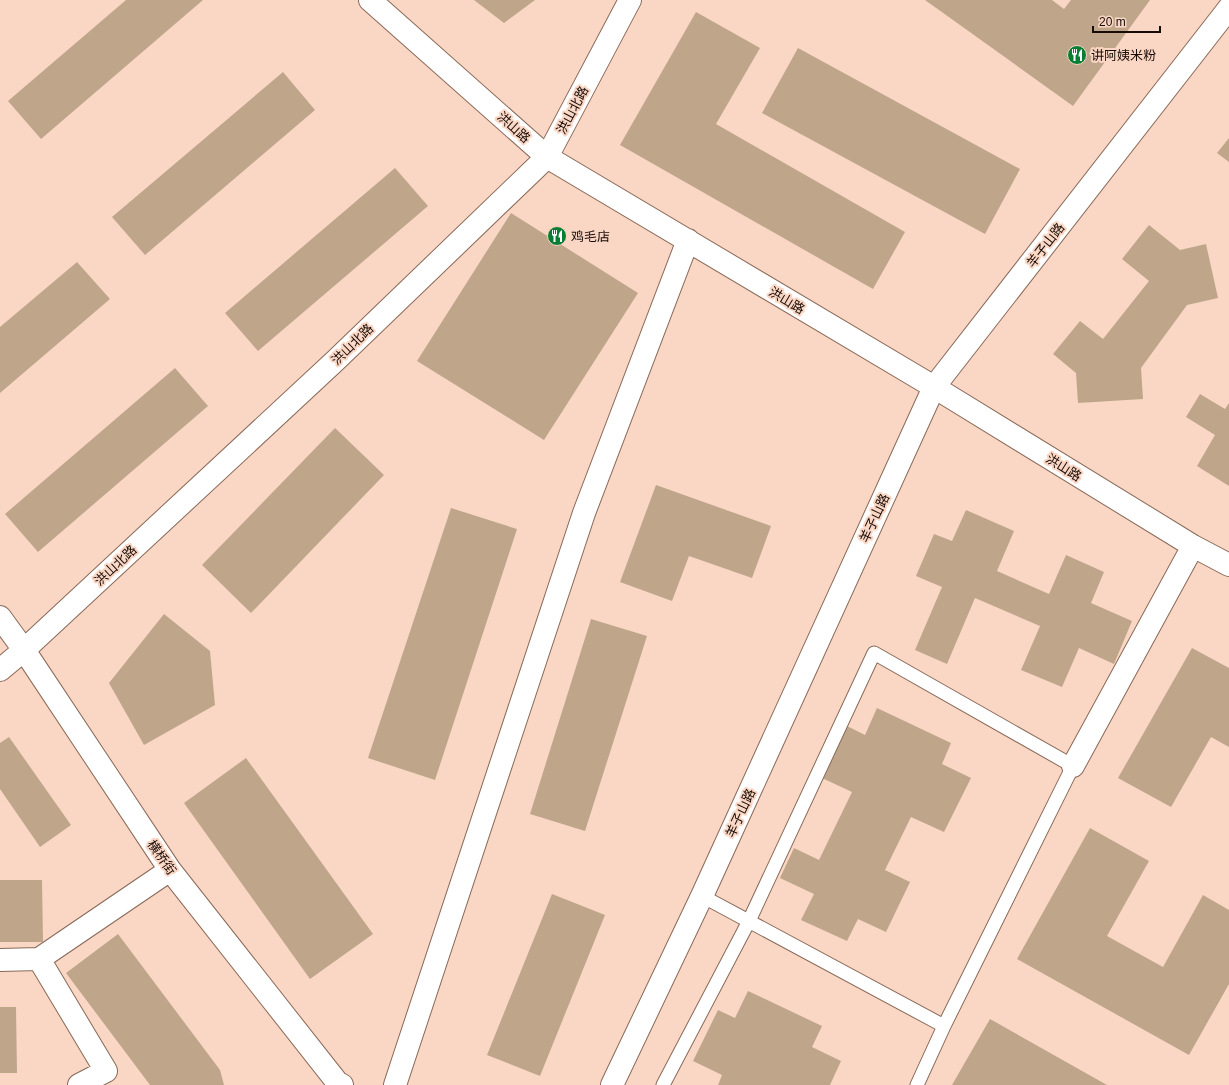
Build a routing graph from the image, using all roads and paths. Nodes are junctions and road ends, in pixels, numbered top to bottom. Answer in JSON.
{"nodes":[{"id":1,"x":370,"y":0,"type":"edge"},
{"id":2,"x":630,"y":0,"type":"edge"},
{"id":3,"x":1229,"y":8,"type":"edge"},
{"id":4,"x":547,"y":157,"type":"junction"},
{"id":5,"x":688,"y":240,"type":"junction"},
{"id":6,"x":934,"y":387,"type":"junction"},
{"id":7,"x":1193,"y":546,"type":"junction"},
{"id":8,"x":1229,"y":565,"type":"edge"},
{"id":9,"x":0,"y":617,"type":"edge"},
{"id":10,"x":24,"y":650,"type":"junction"},
{"id":11,"x":0,"y":670,"type":"edge"},
{"id":12,"x":1073,"y":766,"type":"junction"},
{"id":13,"x":170,"y":870,"type":"junction"},
{"id":14,"x":702,"y":896,"type":"junction"},
{"id":15,"x":749,"y":922,"type":"junction"},
{"id":16,"x":39,"y":959,"type":"junction"},
{"id":17,"x":0,"y":960,"type":"edge"},
{"id":18,"x":944,"y":1026,"type":"junction"},
{"id":19,"x":79,"y":1085,"type":"edge"},
{"id":20,"x":342,"y":1085,"type":"edge"},
{"id":21,"x":395,"y":1085,"type":"edge"},
{"id":22,"x":612,"y":1085,"type":"edge"},
{"id":23,"x":663,"y":1085,"type":"edge"},
{"id":24,"x":918,"y":1085,"type":"edge"}],
"edges":[{"from":1,"to":4,"type":"street","name":"洪山路"},
{"from":2,"to":4,"type":"street","name":"洪山北路"},
{"from":3,"to":6,"type":"street","name":"羊子山路"},
{"from":4,"to":5,"type":"street","name":"洪山路"},
{"from":4,"to":10,"type":"street","name":"洪山北路"},
{"from":5,"to":6,"type":"street","name":"洪山路"},
{"from":5,"to":21,"type":"street"},
{"from":6,"to":7,"type":"street","name":"洪山路"},
{"from":6,"to":14,"type":"street","name":"羊子山路"},
{"from":7,"to":8,"type":"street","name":"洪山路"},
{"from":7,"to":12,"type":"street"},
{"from":9,"to":10,"type":"street","name":"横桥街"},
{"from":10,"to":11,"type":"street","name":"洪山北路"},
{"from":10,"to":13,"type":"street","name":"横桥街"},
{"from":12,"to":15,"type":"lane"},
{"from":12,"to":18,"type":"lane"},
{"from":13,"to":16,"type":"street"},
{"from":13,"to":20,"type":"street","name":"横桥街"},
{"from":14,"to":15,"type":"lane"},
{"from":14,"to":22,"type":"street","name":"羊子山路"},
{"from":15,"to":18,"type":"lane"},
{"from":15,"to":23,"type":"lane"},
{"from":16,"to":17,"type":"street"},
{"from":16,"to":19,"type":"street"},
{"from":18,"to":24,"type":"lane"}]}
